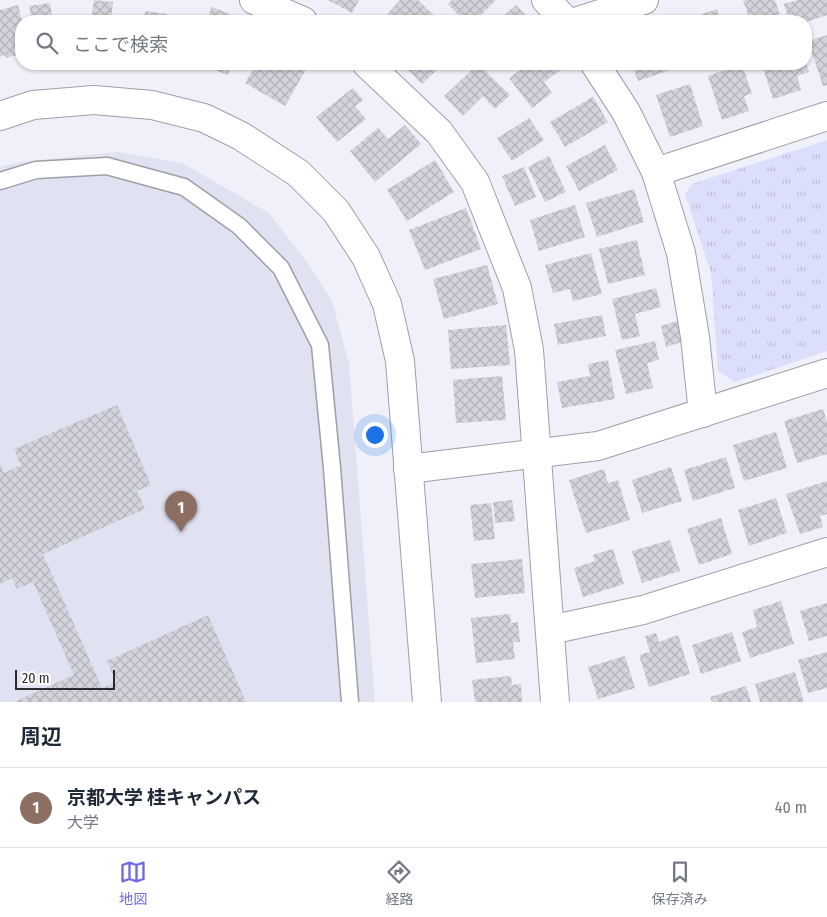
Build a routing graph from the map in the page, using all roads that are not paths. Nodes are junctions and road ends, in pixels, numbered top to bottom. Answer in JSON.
{"nodes":[{"id":1,"x":254,"y":0,"type":"edge"},
{"id":2,"x":546,"y":0,"type":"edge"},
{"id":3,"x":644,"y":0,"type":"edge"},
{"id":4,"x":288,"y":15,"type":"edge"},
{"id":5,"x":560,"y":15,"type":"edge"},
{"id":6,"x":597,"y":15,"type":"edge"},
{"id":7,"x":373,"y":70,"type":"edge"},
{"id":8,"x":599,"y":70,"type":"edge"},
{"id":9,"x":0,"y":116,"type":"edge"},
{"id":10,"x":827,"y":116,"type":"edge"},
{"id":11,"x":656,"y":172,"type":"junction"},
{"id":12,"x":0,"y":181,"type":"edge"},
{"id":13,"x":827,"y":373,"type":"edge"},
{"id":14,"x":703,"y":413,"type":"junction"},
{"id":15,"x":536,"y":454,"type":"junction"},
{"id":16,"x":408,"y":469,"type":"junction"},
{"id":17,"x":827,"y":552,"type":"edge"},
{"id":18,"x":550,"y":630,"type":"junction"},
{"id":19,"x":350,"y":702,"type":"edge"},
{"id":20,"x":427,"y":702,"type":"edge"},
{"id":21,"x":555,"y":702,"type":"edge"}],
"edges":[{"from":1,"to":4,"type":"street"},
{"from":2,"to":5,"type":"street"},
{"from":3,"to":6,"type":"street"},
{"from":7,"to":15,"type":"street"},
{"from":8,"to":11,"type":"street"},
{"from":9,"to":16,"type":"street"},
{"from":10,"to":11,"type":"street"},
{"from":11,"to":14,"type":"street"},
{"from":12,"to":19,"type":"lane"},
{"from":13,"to":14,"type":"street"},
{"from":14,"to":15,"type":"street"},
{"from":15,"to":16,"type":"street"},
{"from":15,"to":18,"type":"street"},
{"from":16,"to":20,"type":"street"},
{"from":17,"to":18,"type":"street"},
{"from":18,"to":21,"type":"street"}]}
